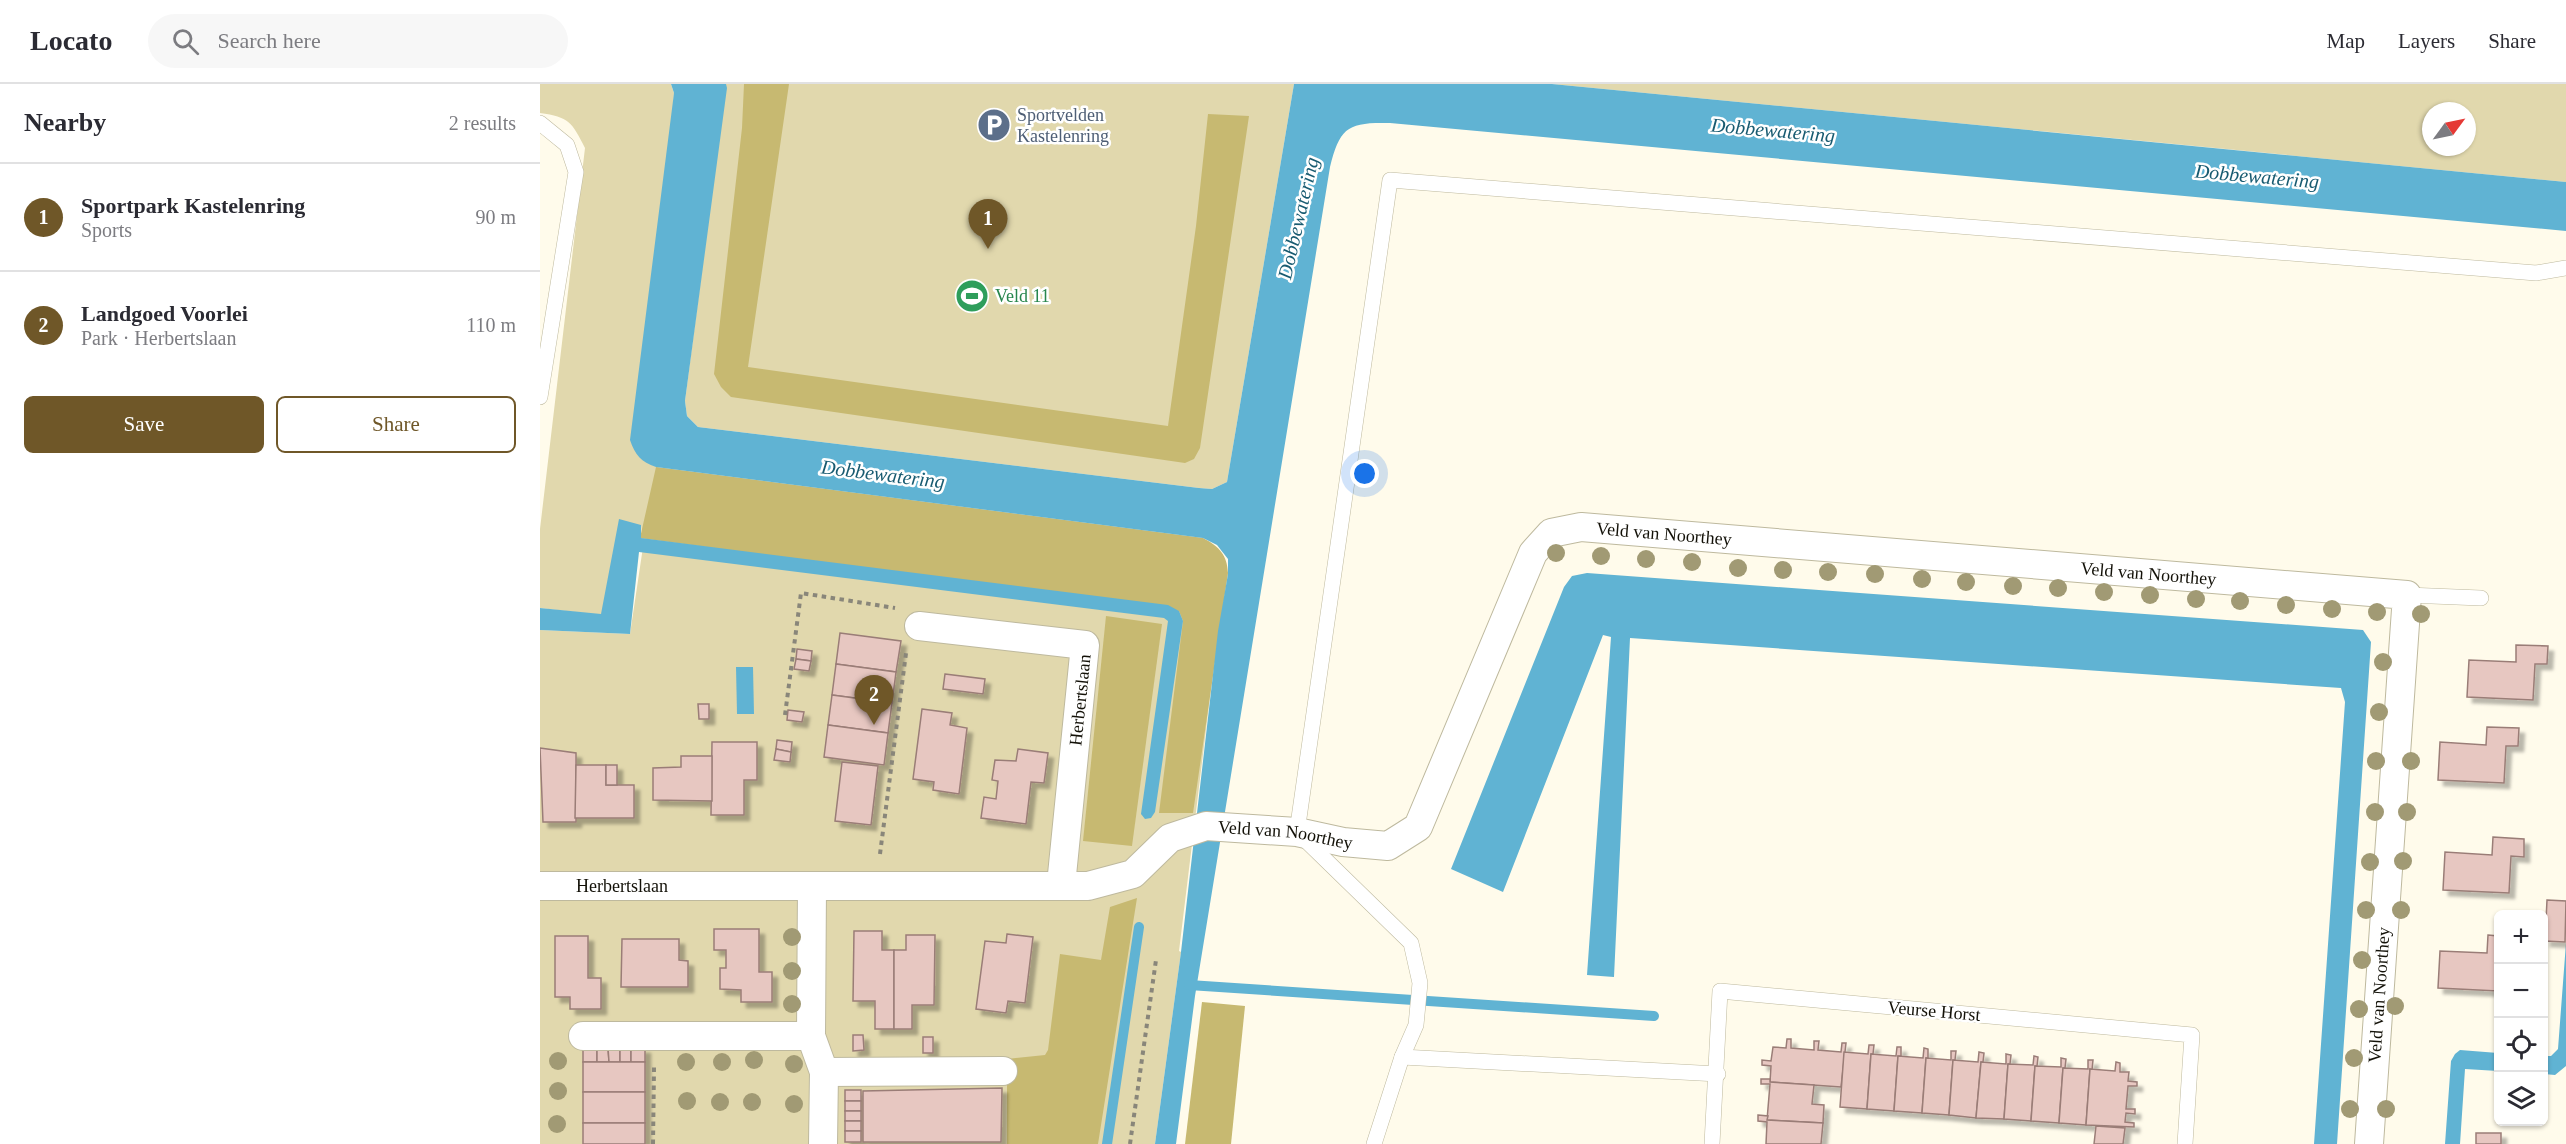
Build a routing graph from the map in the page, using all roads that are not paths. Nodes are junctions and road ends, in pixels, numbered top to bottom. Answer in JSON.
{"nodes":[{"id":1,"x":540,"y":123,"type":"edge"},
{"id":2,"x":2566,"y":268,"type":"edge"},
{"id":3,"x":540,"y":397,"type":"edge"},
{"id":4,"x":2407,"y":595,"type":"junction"},
{"id":5,"x":2481,"y":598,"type":"dead end"},
{"id":6,"x":913,"y":635,"type":"road end"},
{"id":7,"x":1297,"y":832,"type":"junction"},
{"id":8,"x":1133,"y":874,"type":"joint"},
{"id":9,"x":1061,"y":885,"type":"junction"},
{"id":10,"x":540,"y":886,"type":"edge"},
{"id":11,"x":812,"y":887,"type":"junction"},
{"id":12,"x":583,"y":1036,"type":"dead end"},
{"id":13,"x":811,"y":1036,"type":"junction"},
{"id":14,"x":1402,"y":1057,"type":"junction"},
{"id":15,"x":1003,"y":1071,"type":"dead end"},
{"id":16,"x":824,"y":1072,"type":"junction"},
{"id":17,"x":1718,"y":1074,"type":"junction"},
{"id":18,"x":824,"y":1144,"type":"edge"},
{"id":19,"x":1374,"y":1144,"type":"edge"},
{"id":20,"x":1712,"y":1144,"type":"edge"},
{"id":21,"x":2185,"y":1144,"type":"edge"},
{"id":22,"x":2369,"y":1144,"type":"edge"}],
"edges":[{"from":1,"to":3,"type":"lane"},
{"from":2,"to":7,"type":"lane"},
{"from":4,"to":5,"type":"lane","name":"Veld van Noorthey"},
{"from":4,"to":7,"type":"street","name":"Veld van Noorthey"},
{"from":4,"to":22,"type":"street","name":"Veld van Noorthey"},
{"from":6,"to":9,"type":"street","name":"Herbertslaan"},
{"from":7,"to":8,"type":"street","name":"Veld van Noorthey"},
{"from":7,"to":14,"type":"lane"},
{"from":8,"to":9,"type":"street","name":"Herbertslaan"},
{"from":9,"to":11,"type":"street","name":"Herbertslaan"},
{"from":10,"to":11,"type":"street","name":"Herbertslaan"},
{"from":11,"to":13,"type":"street"},
{"from":12,"to":13,"type":"street"},
{"from":13,"to":16,"type":"street"},
{"from":14,"to":17,"type":"lane"},
{"from":14,"to":19,"type":"lane"},
{"from":15,"to":16,"type":"street"},
{"from":16,"to":18,"type":"street"},
{"from":17,"to":20,"type":"lane","name":"Veurse Horst"},
{"from":17,"to":21,"type":"lane","name":"Veurse Horst"}]}
